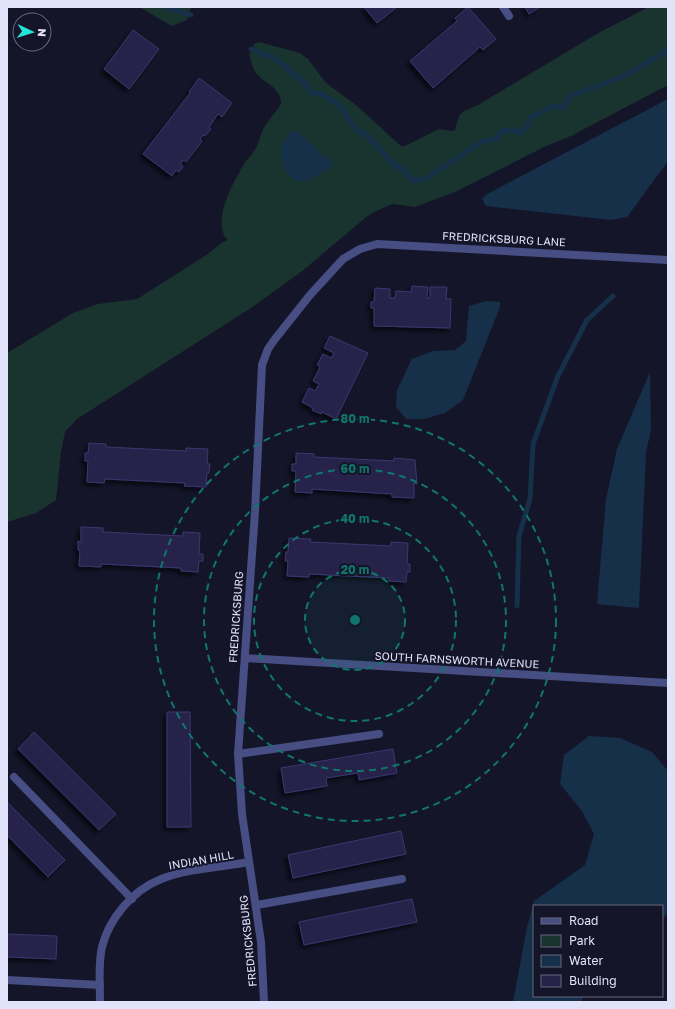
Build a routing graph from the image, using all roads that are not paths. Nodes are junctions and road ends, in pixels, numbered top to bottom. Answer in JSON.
{"nodes":[{"id":1,"x":503,"y":7,"type":"edge"},
{"id":2,"x":509,"y":16,"type":"dead end"},
{"id":3,"x":343,"y":260,"type":"joint"},
{"id":4,"x":668,"y":260,"type":"edge"},
{"id":5,"x":245,"y":658,"type":"junction"},
{"id":6,"x":668,"y":683,"type":"edge"},
{"id":7,"x":379,"y":734,"type":"dead end"},
{"id":8,"x":238,"y":754,"type":"junction"},
{"id":9,"x":14,"y":777,"type":"dead end"},
{"id":10,"x":249,"y":862,"type":"junction"},
{"id":11,"x":402,"y":879,"type":"dead end"},
{"id":12,"x":132,"y":898,"type":"junction"},
{"id":13,"x":256,"y":904,"type":"junction"},
{"id":14,"x":7,"y":980,"type":"edge"},
{"id":15,"x":100,"y":984,"type":"junction"},
{"id":16,"x":100,"y":1002,"type":"edge"},
{"id":17,"x":264,"y":1002,"type":"edge"}],
"edges":[{"from":1,"to":2,"type":"street"},
{"from":3,"to":4,"type":"street","name":"FREDRICKSBURG LANE"},
{"from":3,"to":5,"type":"street","name":"FREDRICKSBURG"},
{"from":5,"to":6,"type":"street","name":"SOUTH FARNSWORTH AVENUE"},
{"from":5,"to":8,"type":"street","name":"FREDRICKSBURG"},
{"from":7,"to":8,"type":"street"},
{"from":8,"to":10,"type":"street","name":"FREDRICKSBURG"},
{"from":9,"to":12,"type":"street"},
{"from":10,"to":12,"type":"street","name":"INDIAN HILL"},
{"from":10,"to":13,"type":"street","name":"FREDRICKSBURG"},
{"from":11,"to":13,"type":"street"},
{"from":12,"to":15,"type":"street","name":"INDIAN HILL"},
{"from":13,"to":17,"type":"street","name":"FREDRICKSBURG"},
{"from":14,"to":15,"type":"street"},
{"from":15,"to":16,"type":"street","name":"INDIAN HILL"}]}
